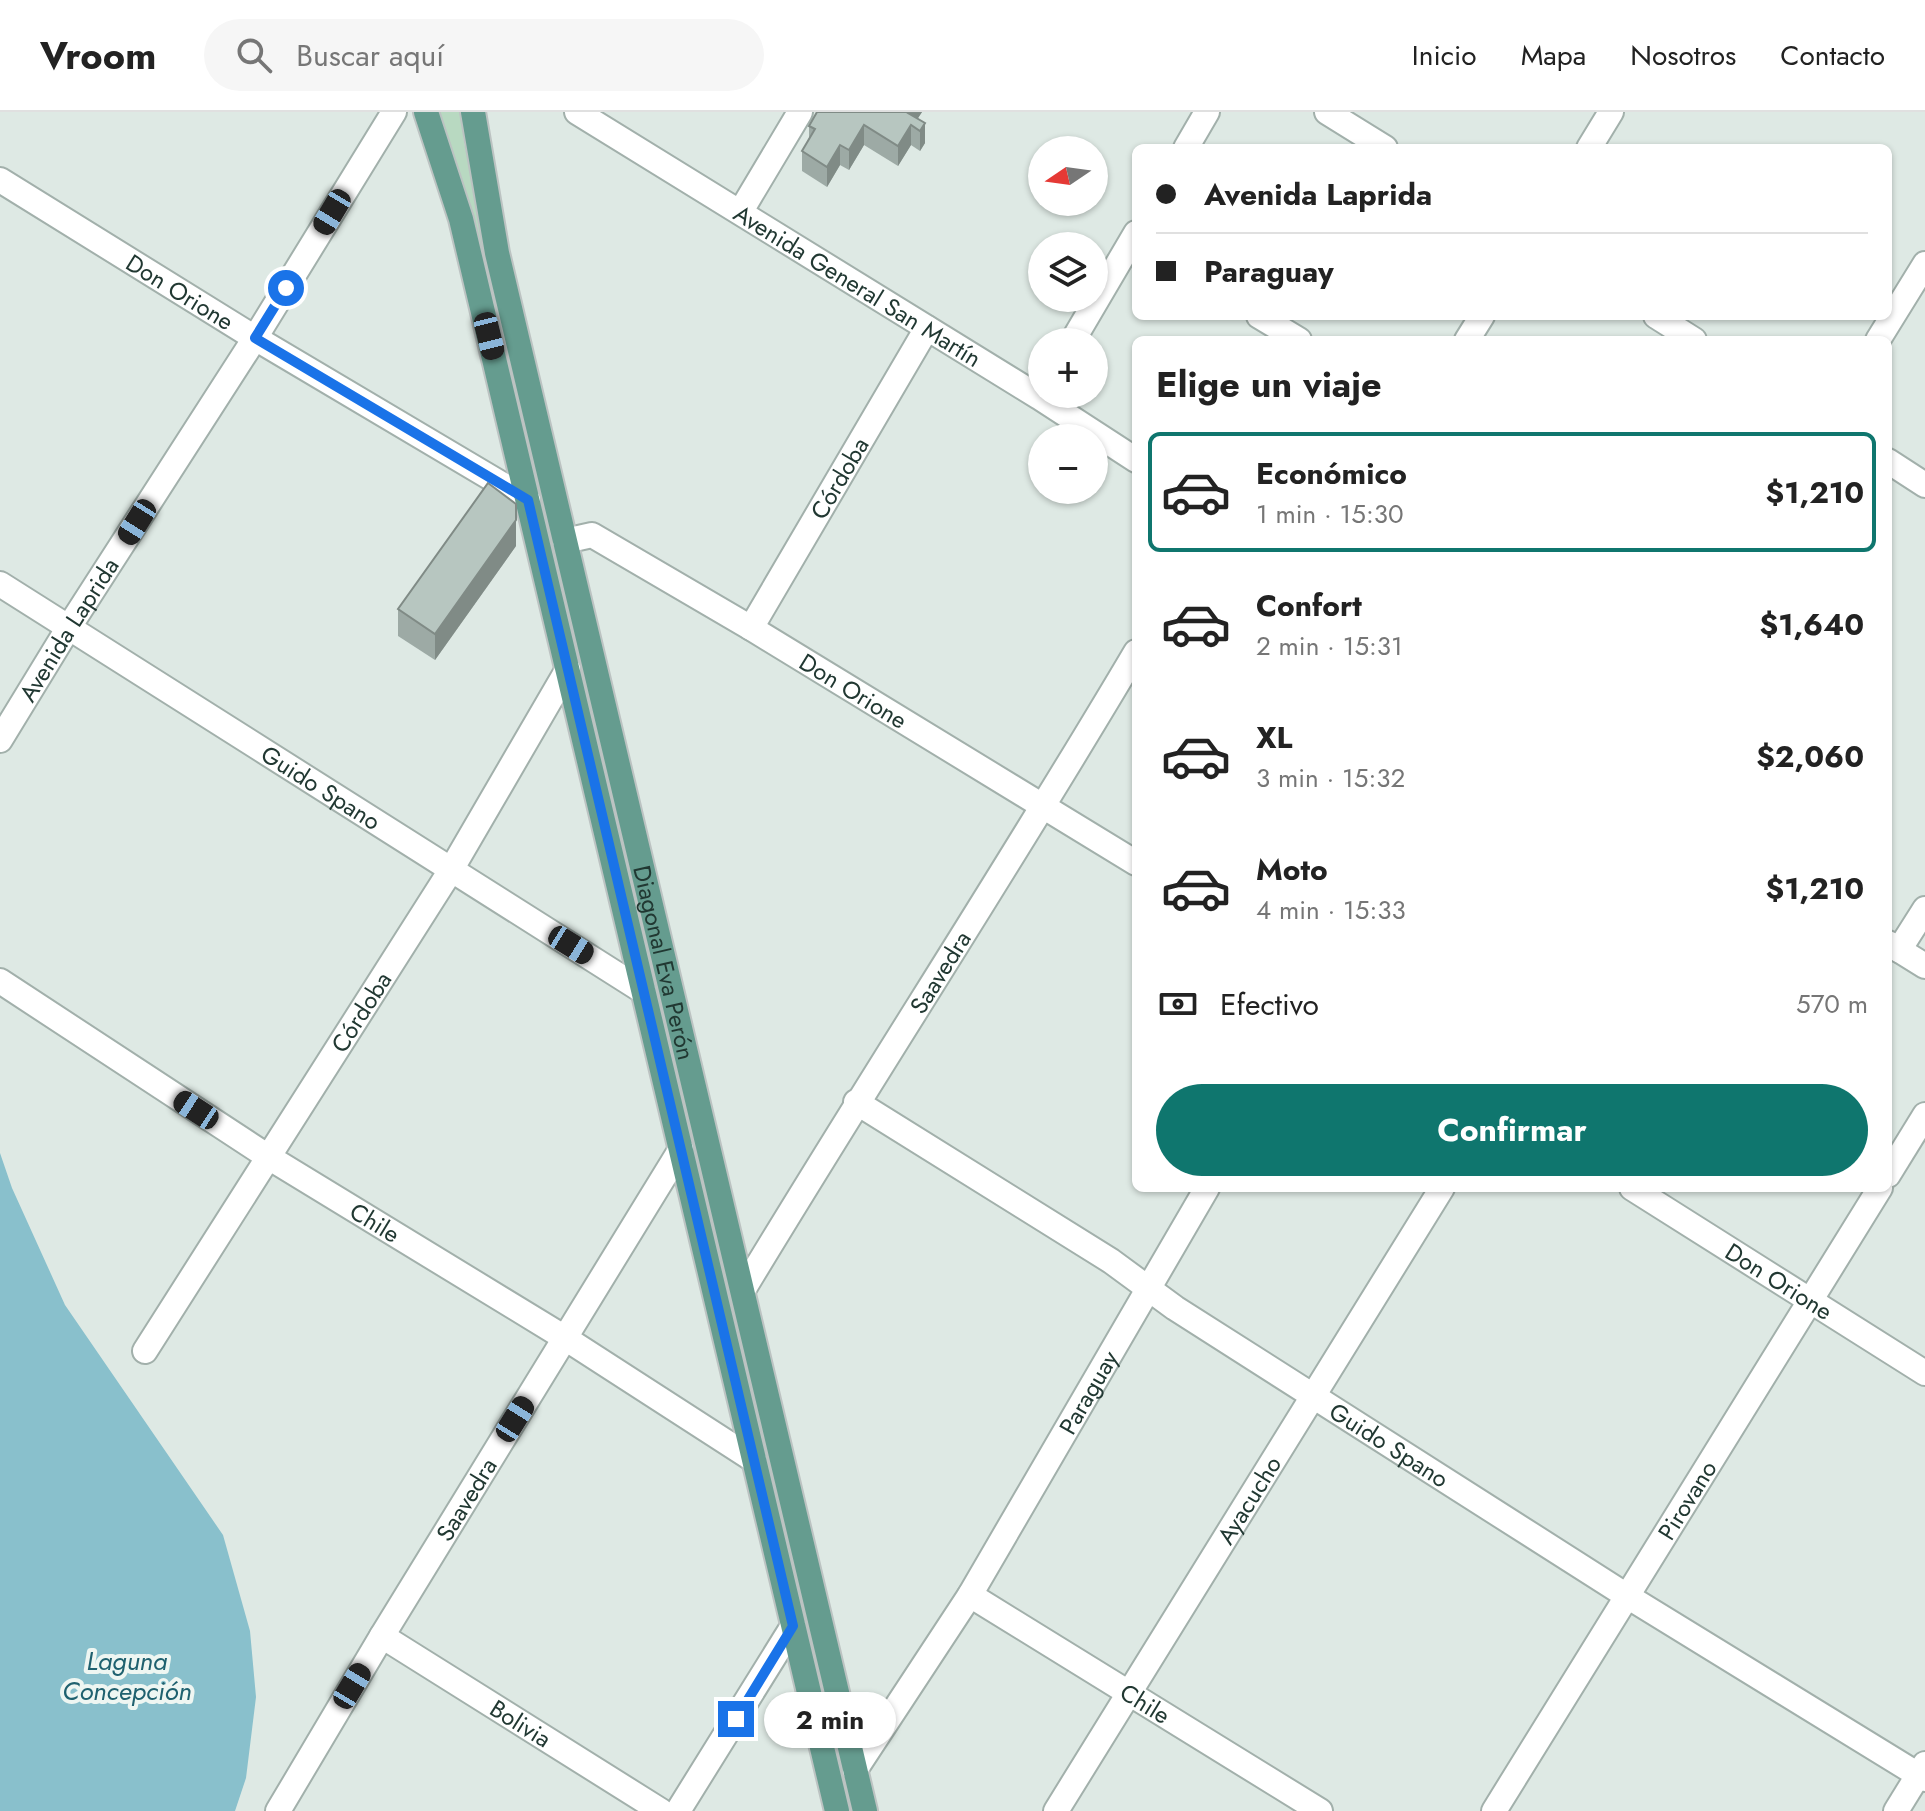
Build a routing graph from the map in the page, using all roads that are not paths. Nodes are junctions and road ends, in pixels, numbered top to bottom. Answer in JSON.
{"nodes":[{"id":1,"x":394,"y":112,"type":"edge"},
{"id":2,"x":426,"y":112,"type":"edge"},
{"id":3,"x":473,"y":112,"type":"edge"},
{"id":4,"x":577,"y":112,"type":"edge"},
{"id":5,"x":800,"y":112,"type":"edge"},
{"id":6,"x":1207,"y":112,"type":"edge"},
{"id":7,"x":1327,"y":112,"type":"edge"},
{"id":8,"x":1611,"y":112,"type":"edge"},
{"id":9,"x":1188,"y":144,"type":"edge"},
{"id":10,"x":1379,"y":144,"type":"edge"},
{"id":11,"x":1591,"y":144,"type":"edge"},
{"id":12,"x":0,"y":180,"type":"edge"},
{"id":13,"x":741,"y":211,"type":"junction"},
{"id":14,"x":1132,"y":240,"type":"edge"},
{"id":15,"x":1925,"y":264,"type":"edge"},
{"id":16,"x":1892,"y":317,"type":"edge"},
{"id":17,"x":1266,"y":320,"type":"edge"},
{"id":18,"x":1662,"y":320,"type":"edge"},
{"id":19,"x":927,"y":328,"type":"junction"},
{"id":20,"x":1080,"y":328,"type":"edge"},
{"id":21,"x":1292,"y":336,"type":"edge"},
{"id":22,"x":1688,"y":336,"type":"edge"},
{"id":23,"x":255,"y":338,"type":"junction"},
{"id":24,"x":1028,"y":386,"type":"edge"},
{"id":25,"x":1061,"y":408,"type":"edge"},
{"id":26,"x":1132,"y":457,"type":"edge"},
{"id":27,"x":1892,"y":464,"type":"edge"},
{"id":28,"x":1925,"y":485,"type":"edge"},
{"id":29,"x":528,"y":500,"type":"junction"},
{"id":30,"x":565,"y":541,"type":"junction"},
{"id":31,"x":0,"y":584,"type":"edge"},
{"id":32,"x":69,"y":627,"type":"junction"},
{"id":33,"x":751,"y":628,"type":"junction"},
{"id":34,"x":1132,"y":659,"type":"edge"},
{"id":35,"x":568,"y":669,"type":"junction"},
{"id":36,"x":0,"y":740,"type":"edge"},
{"id":37,"x":1045,"y":806,"type":"junction"},
{"id":38,"x":1132,"y":860,"type":"edge"},
{"id":39,"x":451,"y":870,"type":"junction"},
{"id":40,"x":1925,"y":909,"type":"edge"},
{"id":41,"x":1893,"y":946,"type":"edge"},
{"id":42,"x":1925,"y":966,"type":"edge"},
{"id":43,"x":0,"y":981,"type":"edge"},
{"id":44,"x":643,"y":991,"type":"junction"},
{"id":45,"x":856,"y":1102,"type":"junction"},
{"id":46,"x":1925,"y":1115,"type":"edge"},
{"id":47,"x":681,"y":1149,"type":"junction"},
{"id":48,"x":270,"y":1158,"type":"junction"},
{"id":49,"x":1892,"y":1169,"type":"edge"},
{"id":50,"x":1205,"y":1192,"type":"edge"},
{"id":51,"x":1440,"y":1192,"type":"edge"},
{"id":52,"x":1638,"y":1192,"type":"edge"},
{"id":53,"x":1878,"y":1192,"type":"edge"},
{"id":54,"x":1147,"y":1289,"type":"junction"},
{"id":55,"x":743,"y":1290,"type":"junction"},
{"id":56,"x":1810,"y":1301,"type":"junction"},
{"id":57,"x":565,"y":1338,"type":"junction"},
{"id":58,"x":145,"y":1351,"type":"dead end"},
{"id":59,"x":1925,"y":1373,"type":"edge"},
{"id":60,"x":1315,"y":1396,"type":"junction"},
{"id":61,"x":754,"y":1460,"type":"junction"},
{"id":62,"x":970,"y":1595,"type":"junction"},
{"id":63,"x":1627,"y":1596,"type":"junction"},
{"id":64,"x":793,"y":1626,"type":"junction"},
{"id":65,"x":382,"y":1636,"type":"junction"},
{"id":66,"x":1129,"y":1691,"type":"junction"},
{"id":67,"x":855,"y":1770,"type":"junction"},
{"id":68,"x":1923,"y":1773,"type":"edge"},
{"id":69,"x":278,"y":1811,"type":"edge"},
{"id":70,"x":661,"y":1811,"type":"edge"},
{"id":71,"x":678,"y":1811,"type":"edge"},
{"id":72,"x":837,"y":1811,"type":"edge"},
{"id":73,"x":865,"y":1811,"type":"edge"},
{"id":74,"x":1056,"y":1811,"type":"edge"},
{"id":75,"x":1320,"y":1811,"type":"edge"},
{"id":76,"x":1494,"y":1811,"type":"edge"},
{"id":77,"x":1896,"y":1811,"type":"edge"}],
"edges":[{"from":1,"to":23,"type":"street","name":"Avenida Laprida"},
{"from":2,"to":29,"type":"main road","name":"Diagonal Eva Perón"},
{"from":3,"to":30,"type":"main road","name":"Diagonal Eva Perón"},
{"from":4,"to":13,"type":"street","name":"Avenida General San Martín"},
{"from":5,"to":13,"type":"street"},
{"from":6,"to":9,"type":"street"},
{"from":7,"to":10,"type":"street"},
{"from":8,"to":11,"type":"street"},
{"from":12,"to":23,"type":"street","name":"Don Orione"},
{"from":13,"to":19,"type":"street","name":"Avenida General San Martín"},
{"from":14,"to":20,"type":"street"},
{"from":15,"to":16,"type":"street"},
{"from":17,"to":21,"type":"street"},
{"from":18,"to":22,"type":"street"},
{"from":19,"to":24,"type":"street","name":"Avenida General San Martín"},
{"from":19,"to":33,"type":"street","name":"Córdoba"},
{"from":23,"to":29,"type":"street","name":"Don Orione"},
{"from":23,"to":32,"type":"street","name":"Avenida Laprida"},
{"from":25,"to":26,"type":"street","name":"Avenida General San Martín"},
{"from":27,"to":28,"type":"street"},
{"from":29,"to":35,"type":"main road","name":"Diagonal Eva Perón"},
{"from":30,"to":33,"type":"street","name":"Don Orione"},
{"from":30,"to":55,"type":"main road","name":"Diagonal Eva Perón"},
{"from":31,"to":32,"type":"street","name":"Guido Spano"},
{"from":32,"to":36,"type":"street","name":"Avenida Laprida"},
{"from":32,"to":39,"type":"street","name":"Guido Spano"},
{"from":33,"to":37,"type":"street","name":"Don Orione"},
{"from":34,"to":37,"type":"street","name":"Saavedra"},
{"from":35,"to":39,"type":"street","name":"Córdoba"},
{"from":35,"to":44,"type":"main road","name":"Diagonal Eva Perón"},
{"from":37,"to":38,"type":"street","name":"Don Orione"},
{"from":37,"to":45,"type":"street","name":"Saavedra"},
{"from":39,"to":44,"type":"street","name":"Guido Spano"},
{"from":39,"to":48,"type":"street","name":"Córdoba"},
{"from":40,"to":41,"type":"street"},
{"from":41,"to":42,"type":"street"},
{"from":43,"to":48,"type":"street","name":"Chile"},
{"from":44,"to":47,"type":"main road","name":"Diagonal Eva Perón"},
{"from":45,"to":54,"type":"street","name":"Guido Spano"},
{"from":45,"to":55,"type":"street","name":"Saavedra"},
{"from":46,"to":49,"type":"street"},
{"from":47,"to":57,"type":"street","name":"Saavedra"},
{"from":47,"to":61,"type":"main road","name":"Diagonal Eva Perón"},
{"from":48,"to":57,"type":"street","name":"Chile"},
{"from":48,"to":58,"type":"street","name":"Córdoba"},
{"from":50,"to":54,"type":"street","name":"Paraguay"},
{"from":51,"to":60,"type":"street","name":"Ayacucho"},
{"from":52,"to":56,"type":"street","name":"Don Orione"},
{"from":53,"to":56,"type":"street","name":"Pirovano"},
{"from":54,"to":60,"type":"street","name":"Guido Spano"},
{"from":54,"to":62,"type":"street","name":"Paraguay"},
{"from":55,"to":67,"type":"main road","name":"Diagonal Eva Perón"},
{"from":56,"to":59,"type":"street","name":"Don Orione"},
{"from":56,"to":63,"type":"street","name":"Pirovano"},
{"from":57,"to":61,"type":"street","name":"Chile"},
{"from":57,"to":65,"type":"street","name":"Saavedra"},
{"from":60,"to":63,"type":"street","name":"Guido Spano"},
{"from":60,"to":66,"type":"street","name":"Ayacucho"},
{"from":61,"to":64,"type":"main road","name":"Diagonal Eva Perón"},
{"from":62,"to":66,"type":"street","name":"Chile"},
{"from":62,"to":67,"type":"street","name":"Paraguay"},
{"from":63,"to":68,"type":"street","name":"Guido Spano"},
{"from":63,"to":76,"type":"street","name":"Pirovano"},
{"from":64,"to":71,"type":"street"},
{"from":64,"to":72,"type":"main road","name":"Diagonal Eva Perón"},
{"from":65,"to":69,"type":"street","name":"Saavedra"},
{"from":65,"to":70,"type":"street","name":"Bolivia"},
{"from":66,"to":74,"type":"street","name":"Ayacucho"},
{"from":66,"to":75,"type":"street","name":"Chile"},
{"from":67,"to":73,"type":"main road","name":"Diagonal Eva Perón"},
{"from":68,"to":77,"type":"street"}]}
